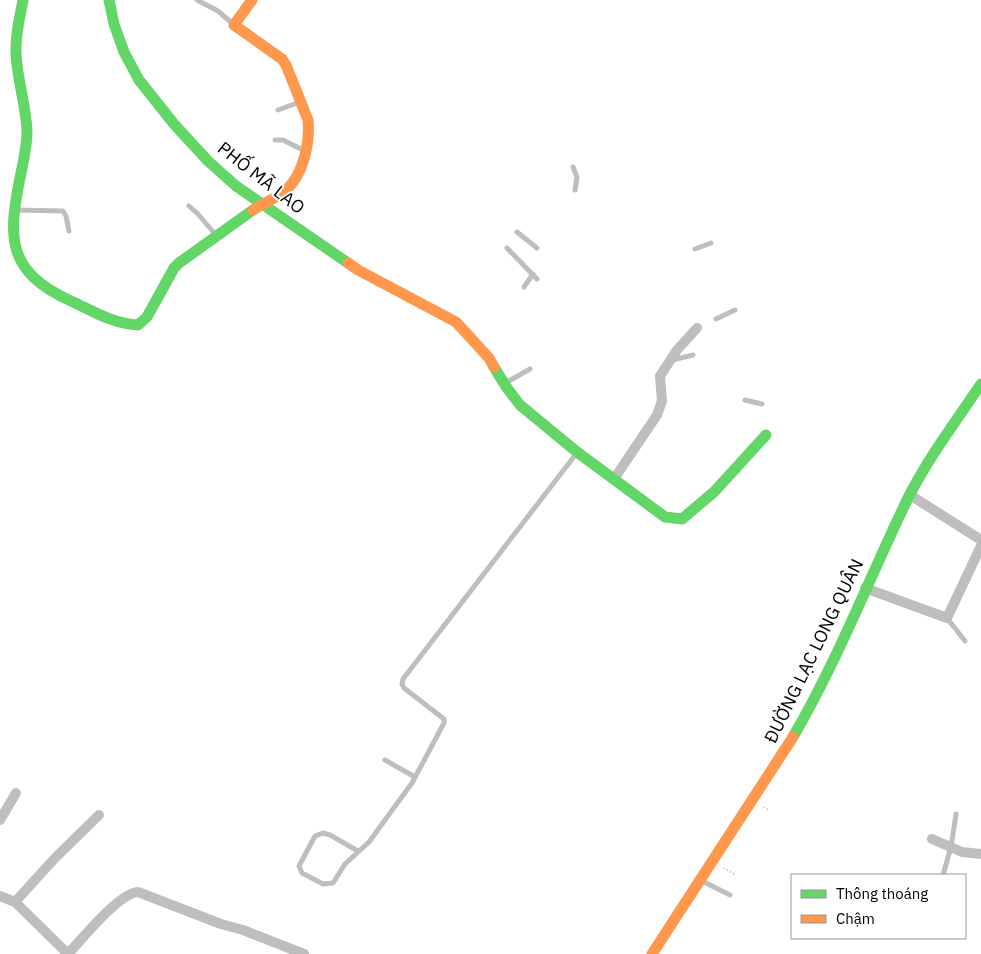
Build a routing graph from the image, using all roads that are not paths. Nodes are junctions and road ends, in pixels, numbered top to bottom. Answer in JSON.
{"nodes":[{"id":1,"x":23,"y":0,"type":"edge"},
{"id":2,"x":109,"y":0,"type":"edge"},
{"id":3,"x":197,"y":0,"type":"edge"},
{"id":4,"x":252,"y":0,"type":"edge"},
{"id":5,"x":234,"y":25,"type":"junction"},
{"id":6,"x":300,"y":102,"type":"junction"},
{"id":7,"x":278,"y":110,"type":"dead end"},
{"id":8,"x":275,"y":140,"type":"dead end"},
{"id":9,"x":306,"y":151,"type":"junction"},
{"id":10,"x":573,"y":167,"type":"dead end"},
{"id":11,"x":575,"y":190,"type":"dead end"},
{"id":12,"x":262,"y":204,"type":"junction"},
{"id":13,"x":189,"y":206,"type":"dead end"},
{"id":14,"x":15,"y":210,"type":"junction"},
{"id":15,"x":68,"y":231,"type":"dead end"},
{"id":16,"x":517,"y":232,"type":"dead end"},
{"id":17,"x":217,"y":236,"type":"junction"},
{"id":18,"x":711,"y":243,"type":"dead end"},
{"id":19,"x":507,"y":248,"type":"dead end"},
{"id":20,"x":537,"y":248,"type":"dead end"},
{"id":21,"x":696,"y":248,"type":"dead end"},
{"id":22,"x":524,"y":286,"type":"dead end"},
{"id":23,"x":735,"y":310,"type":"dead end"},
{"id":24,"x":716,"y":319,"type":"dead end"},
{"id":25,"x":697,"y":328,"type":"dead end"},
{"id":26,"x":693,"y":355,"type":"dead end"},
{"id":27,"x":669,"y":361,"type":"junction"},
{"id":28,"x":530,"y":369,"type":"dead end"},
{"id":29,"x":504,"y":383,"type":"junction"},
{"id":30,"x":981,"y":384,"type":"edge"},
{"id":31,"x":745,"y":400,"type":"dead end"},
{"id":32,"x":762,"y":404,"type":"dead end"},
{"id":33,"x":766,"y":434,"type":"dead end"},
{"id":34,"x":577,"y":452,"type":"junction"},
{"id":35,"x":614,"y":479,"type":"junction"},
{"id":36,"x":910,"y":495,"type":"junction"},
{"id":37,"x":981,"y":540,"type":"edge"},
{"id":38,"x":981,"y":546,"type":"edge"},
{"id":39,"x":865,"y":588,"type":"junction"},
{"id":40,"x":947,"y":618,"type":"junction"},
{"id":41,"x":965,"y":641,"type":"dead end"},
{"id":42,"x":385,"y":760,"type":"dead end"},
{"id":43,"x":415,"y":777,"type":"junction"},
{"id":44,"x":16,"y":793,"type":"dead end"},
{"id":45,"x":956,"y":814,"type":"dead end"},
{"id":46,"x":99,"y":815,"type":"dead end"},
{"id":47,"x":0,"y":820,"type":"edge"},
{"id":48,"x":932,"y":839,"type":"dead end"},
{"id":49,"x":951,"y":847,"type":"junction"},
{"id":50,"x":358,"y":851,"type":"junction"},
{"id":51,"x":981,"y":854,"type":"edge"},
{"id":52,"x":943,"y":874,"type":"edge"},
{"id":53,"x":701,"y":880,"type":"junction"},
{"id":54,"x":730,"y":895,"type":"dead end"},
{"id":55,"x":0,"y":896,"type":"edge"},
{"id":56,"x":15,"y":902,"type":"junction"},
{"id":57,"x":68,"y":954,"type":"edge"},
{"id":58,"x":304,"y":954,"type":"edge"},
{"id":59,"x":652,"y":954,"type":"edge"}],
"edges":[{"from":1,"to":14,"type":"main road"},
{"from":2,"to":12,"type":"main road","name":"PHỐ MÃ LAO"},
{"from":3,"to":5,"type":"lane"},
{"from":4,"to":5,"type":"main road"},
{"from":5,"to":6,"type":"main road"},
{"from":6,"to":7,"type":"lane"},
{"from":6,"to":9,"type":"main road"},
{"from":8,"to":9,"type":"lane"},
{"from":9,"to":12,"type":"main road"},
{"from":10,"to":11,"type":"lane"},
{"from":12,"to":17,"type":"main road"},
{"from":12,"to":29,"type":"main road","name":"PHỐ MÃ LAO"},
{"from":13,"to":17,"type":"lane"},
{"from":14,"to":15,"type":"lane"},
{"from":14,"to":17,"type":"main road"},
{"from":16,"to":20,"type":"lane"},
{"from":18,"to":21,"type":"lane"},
{"from":19,"to":22,"type":"lane"},
{"from":23,"to":24,"type":"lane"},
{"from":25,"to":27,"type":"street"},
{"from":26,"to":27,"type":"lane"},
{"from":27,"to":35,"type":"street"},
{"from":28,"to":29,"type":"lane"},
{"from":29,"to":34,"type":"main road","name":"PHỐ MÃ LAO"},
{"from":30,"to":36,"type":"main road","name":"ĐƯỜNG LẠC LONG QUÂN"},
{"from":31,"to":32,"type":"lane"},
{"from":33,"to":35,"type":"main road","name":"PHỐ MÃ LAO"},
{"from":34,"to":35,"type":"main road","name":"PHỐ MÃ LAO"},
{"from":34,"to":43,"type":"lane"},
{"from":36,"to":37,"type":"street"},
{"from":36,"to":39,"type":"main road","name":"ĐƯỜNG LẠC LONG QUÂN"},
{"from":38,"to":40,"type":"street"},
{"from":39,"to":40,"type":"street"},
{"from":39,"to":53,"type":"main road","name":"ĐƯỜNG LẠC LONG QUÂN"},
{"from":40,"to":41,"type":"lane"},
{"from":42,"to":43,"type":"lane"},
{"from":43,"to":50,"type":"lane"},
{"from":44,"to":47,"type":"street"},
{"from":45,"to":49,"type":"lane"},
{"from":46,"to":56,"type":"street"},
{"from":48,"to":49,"type":"street"},
{"from":49,"to":51,"type":"street"},
{"from":49,"to":52,"type":"lane"},
{"from":50,"to":50,"type":"lane"},
{"from":53,"to":54,"type":"lane"},
{"from":53,"to":59,"type":"main road","name":"ĐƯỜNG LẠC LONG QUÂN"},
{"from":55,"to":56,"type":"street"},
{"from":56,"to":57,"type":"street"},
{"from":57,"to":58,"type":"street"}]}
